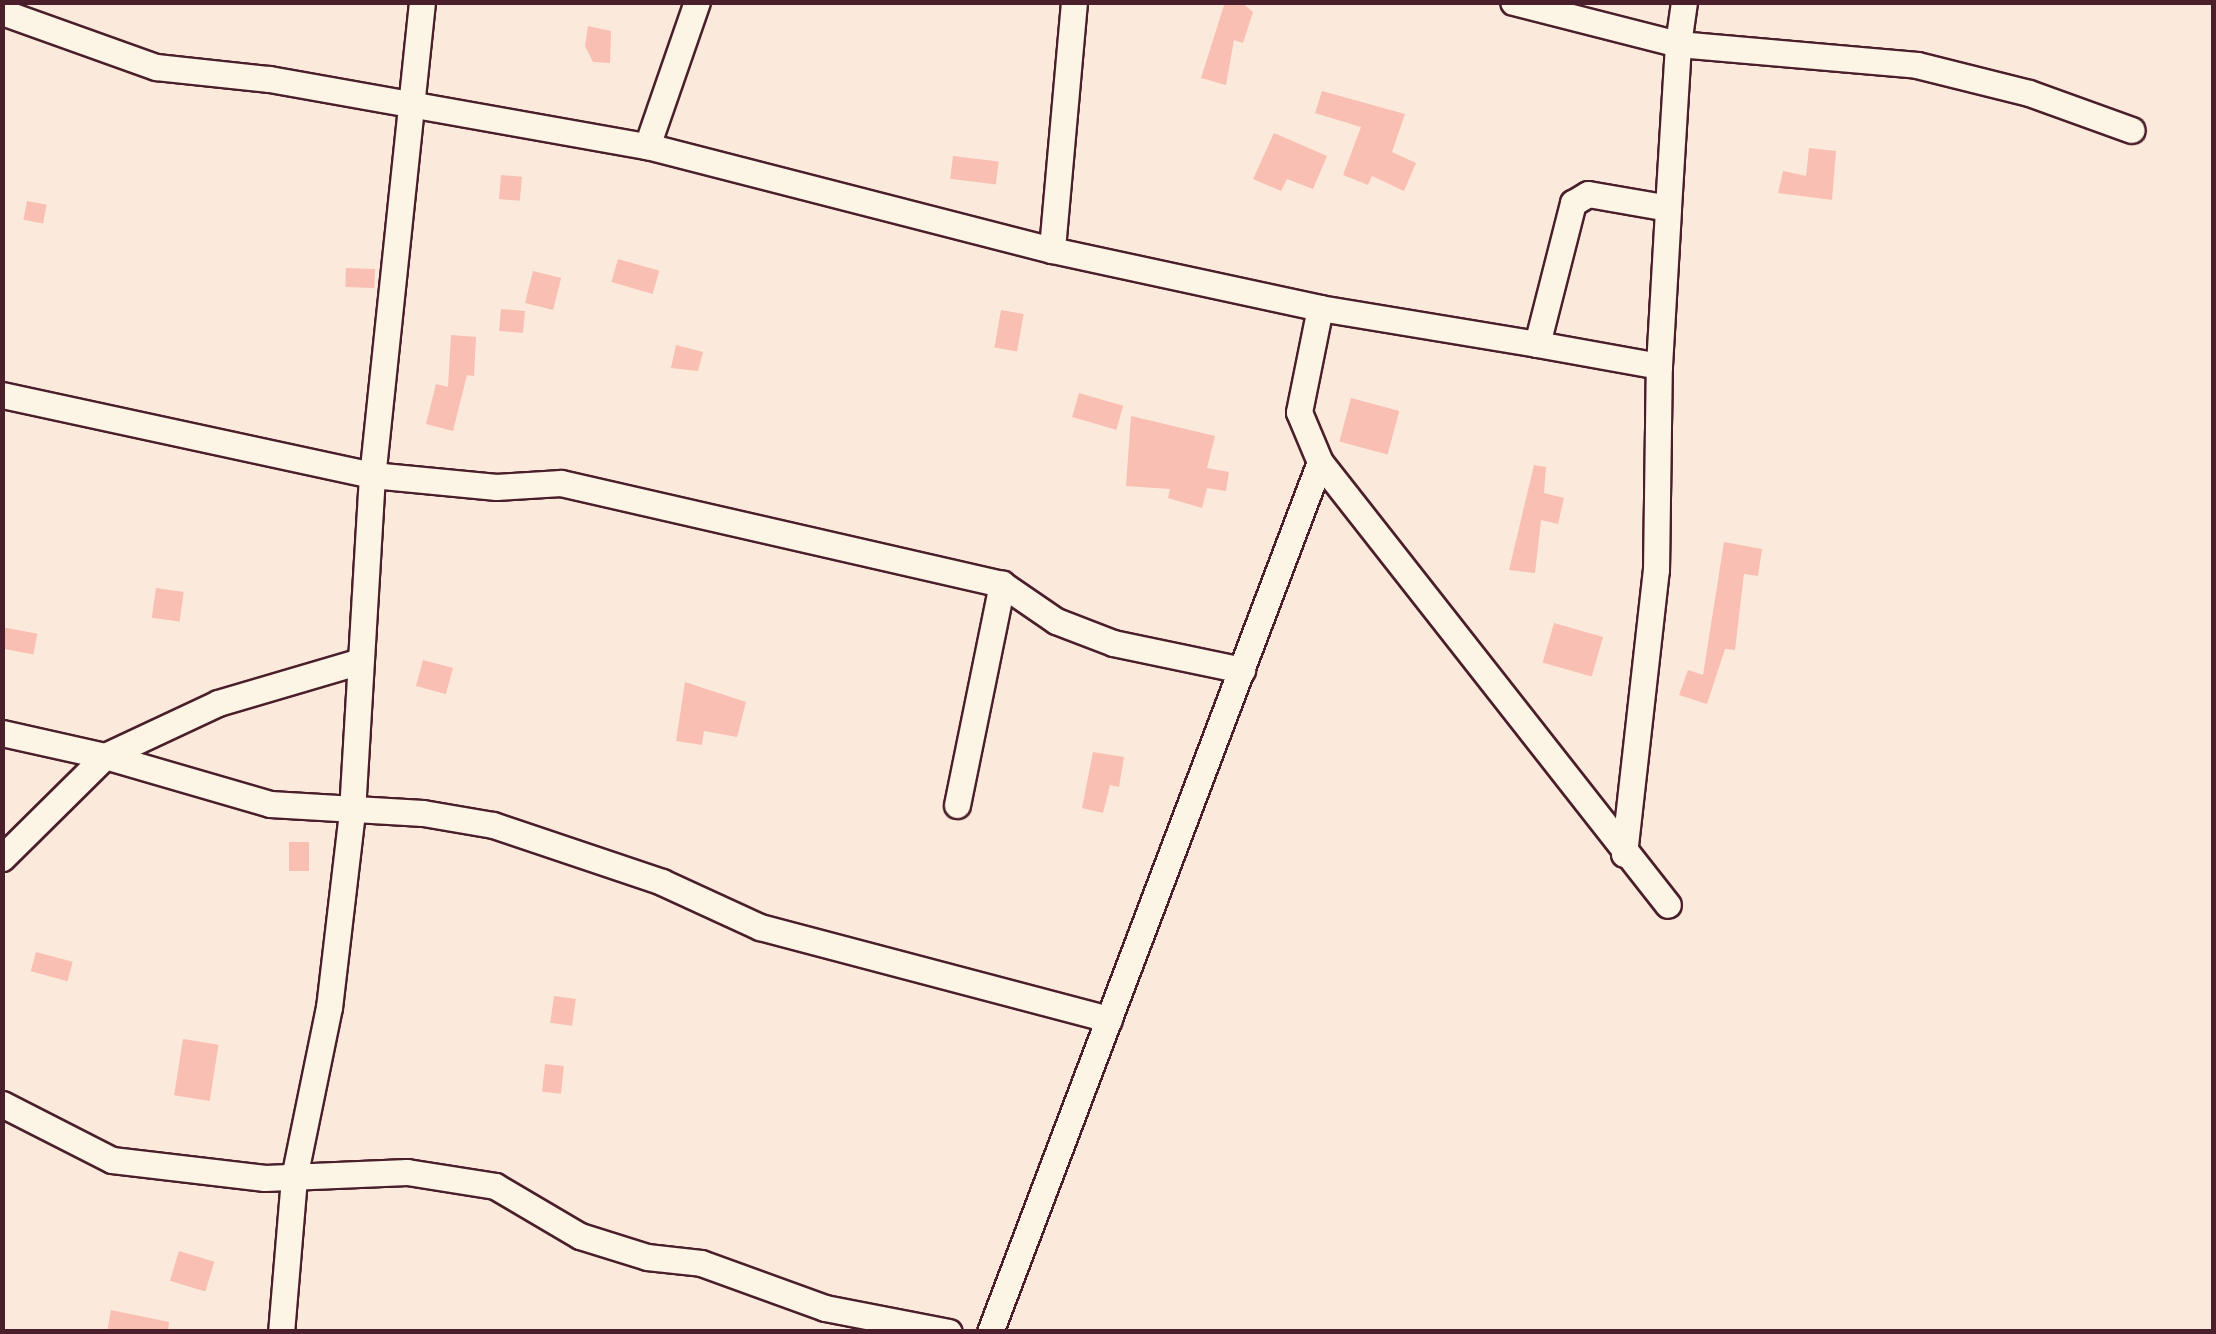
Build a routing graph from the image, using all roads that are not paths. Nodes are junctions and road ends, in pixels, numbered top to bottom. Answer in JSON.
{"nodes":[{"id":1,"x":422,"y":2,"type":"edge"},
{"id":2,"x":697,"y":2,"type":"edge"},
{"id":3,"x":1074,"y":2,"type":"edge"},
{"id":4,"x":1513,"y":2,"type":"edge"},
{"id":5,"x":1684,"y":2,"type":"edge"},
{"id":6,"x":2,"y":12,"type":"edge"},
{"id":7,"x":1678,"y":44,"type":"junction"},
{"id":8,"x":411,"y":102,"type":"junction"},
{"id":9,"x":2132,"y":130,"type":"dead end"},
{"id":10,"x":648,"y":146,"type":"junction"},
{"id":11,"x":1668,"y":208,"type":"junction"},
{"id":12,"x":1052,"y":250,"type":"junction"},
{"id":13,"x":1320,"y":308,"type":"junction"},
{"id":14,"x":1537,"y":344,"type":"junction"},
{"id":15,"x":1659,"y":366,"type":"junction"},
{"id":16,"x":2,"y":394,"type":"edge"},
{"id":17,"x":1320,"y":462,"type":"junction"},
{"id":18,"x":372,"y":475,"type":"junction"},
{"id":19,"x":1002,"y":584,"type":"junction"},
{"id":20,"x":357,"y":662,"type":"junction"},
{"id":21,"x":1242,"y":670,"type":"junction"},
{"id":22,"x":2,"y":733,"type":"edge"},
{"id":23,"x":105,"y":756,"type":"junction"},
{"id":24,"x":956,"y":805,"type":"dead end"},
{"id":25,"x":352,"y":812,"type":"junction"},
{"id":26,"x":1624,"y":854,"type":"junction"},
{"id":27,"x":2,"y":858,"type":"edge"},
{"id":28,"x":1668,"y":904,"type":"dead end"},
{"id":29,"x":1108,"y":1019,"type":"junction"},
{"id":30,"x":2,"y":1104,"type":"edge"},
{"id":31,"x":294,"y":1178,"type":"junction"},
{"id":32,"x":281,"y":1332,"type":"edge"},
{"id":33,"x":949,"y":1332,"type":"edge"},
{"id":34,"x":990,"y":1332,"type":"edge"}],
"edges":[{"from":1,"to":8,"type":"street"},
{"from":2,"to":10,"type":"street"},
{"from":3,"to":12,"type":"street"},
{"from":4,"to":7,"type":"street"},
{"from":5,"to":7,"type":"street"},
{"from":6,"to":8,"type":"street"},
{"from":7,"to":9,"type":"street"},
{"from":7,"to":11,"type":"street"},
{"from":8,"to":10,"type":"street"},
{"from":8,"to":18,"type":"street"},
{"from":10,"to":12,"type":"street"},
{"from":11,"to":14,"type":"street"},
{"from":11,"to":15,"type":"street"},
{"from":12,"to":13,"type":"street"},
{"from":13,"to":14,"type":"street"},
{"from":13,"to":17,"type":"street"},
{"from":14,"to":15,"type":"street"},
{"from":15,"to":26,"type":"street"},
{"from":16,"to":18,"type":"street"},
{"from":17,"to":21,"type":"street"},
{"from":17,"to":26,"type":"street"},
{"from":18,"to":19,"type":"street"},
{"from":18,"to":20,"type":"street"},
{"from":19,"to":21,"type":"street"},
{"from":19,"to":24,"type":"street"},
{"from":20,"to":23,"type":"street"},
{"from":20,"to":25,"type":"street"},
{"from":21,"to":29,"type":"street"},
{"from":22,"to":23,"type":"street"},
{"from":23,"to":25,"type":"street"},
{"from":23,"to":27,"type":"street"},
{"from":25,"to":29,"type":"street"},
{"from":25,"to":31,"type":"street"},
{"from":26,"to":28,"type":"street"},
{"from":29,"to":34,"type":"street"},
{"from":30,"to":31,"type":"street"},
{"from":31,"to":32,"type":"street"},
{"from":31,"to":33,"type":"street"}]}
